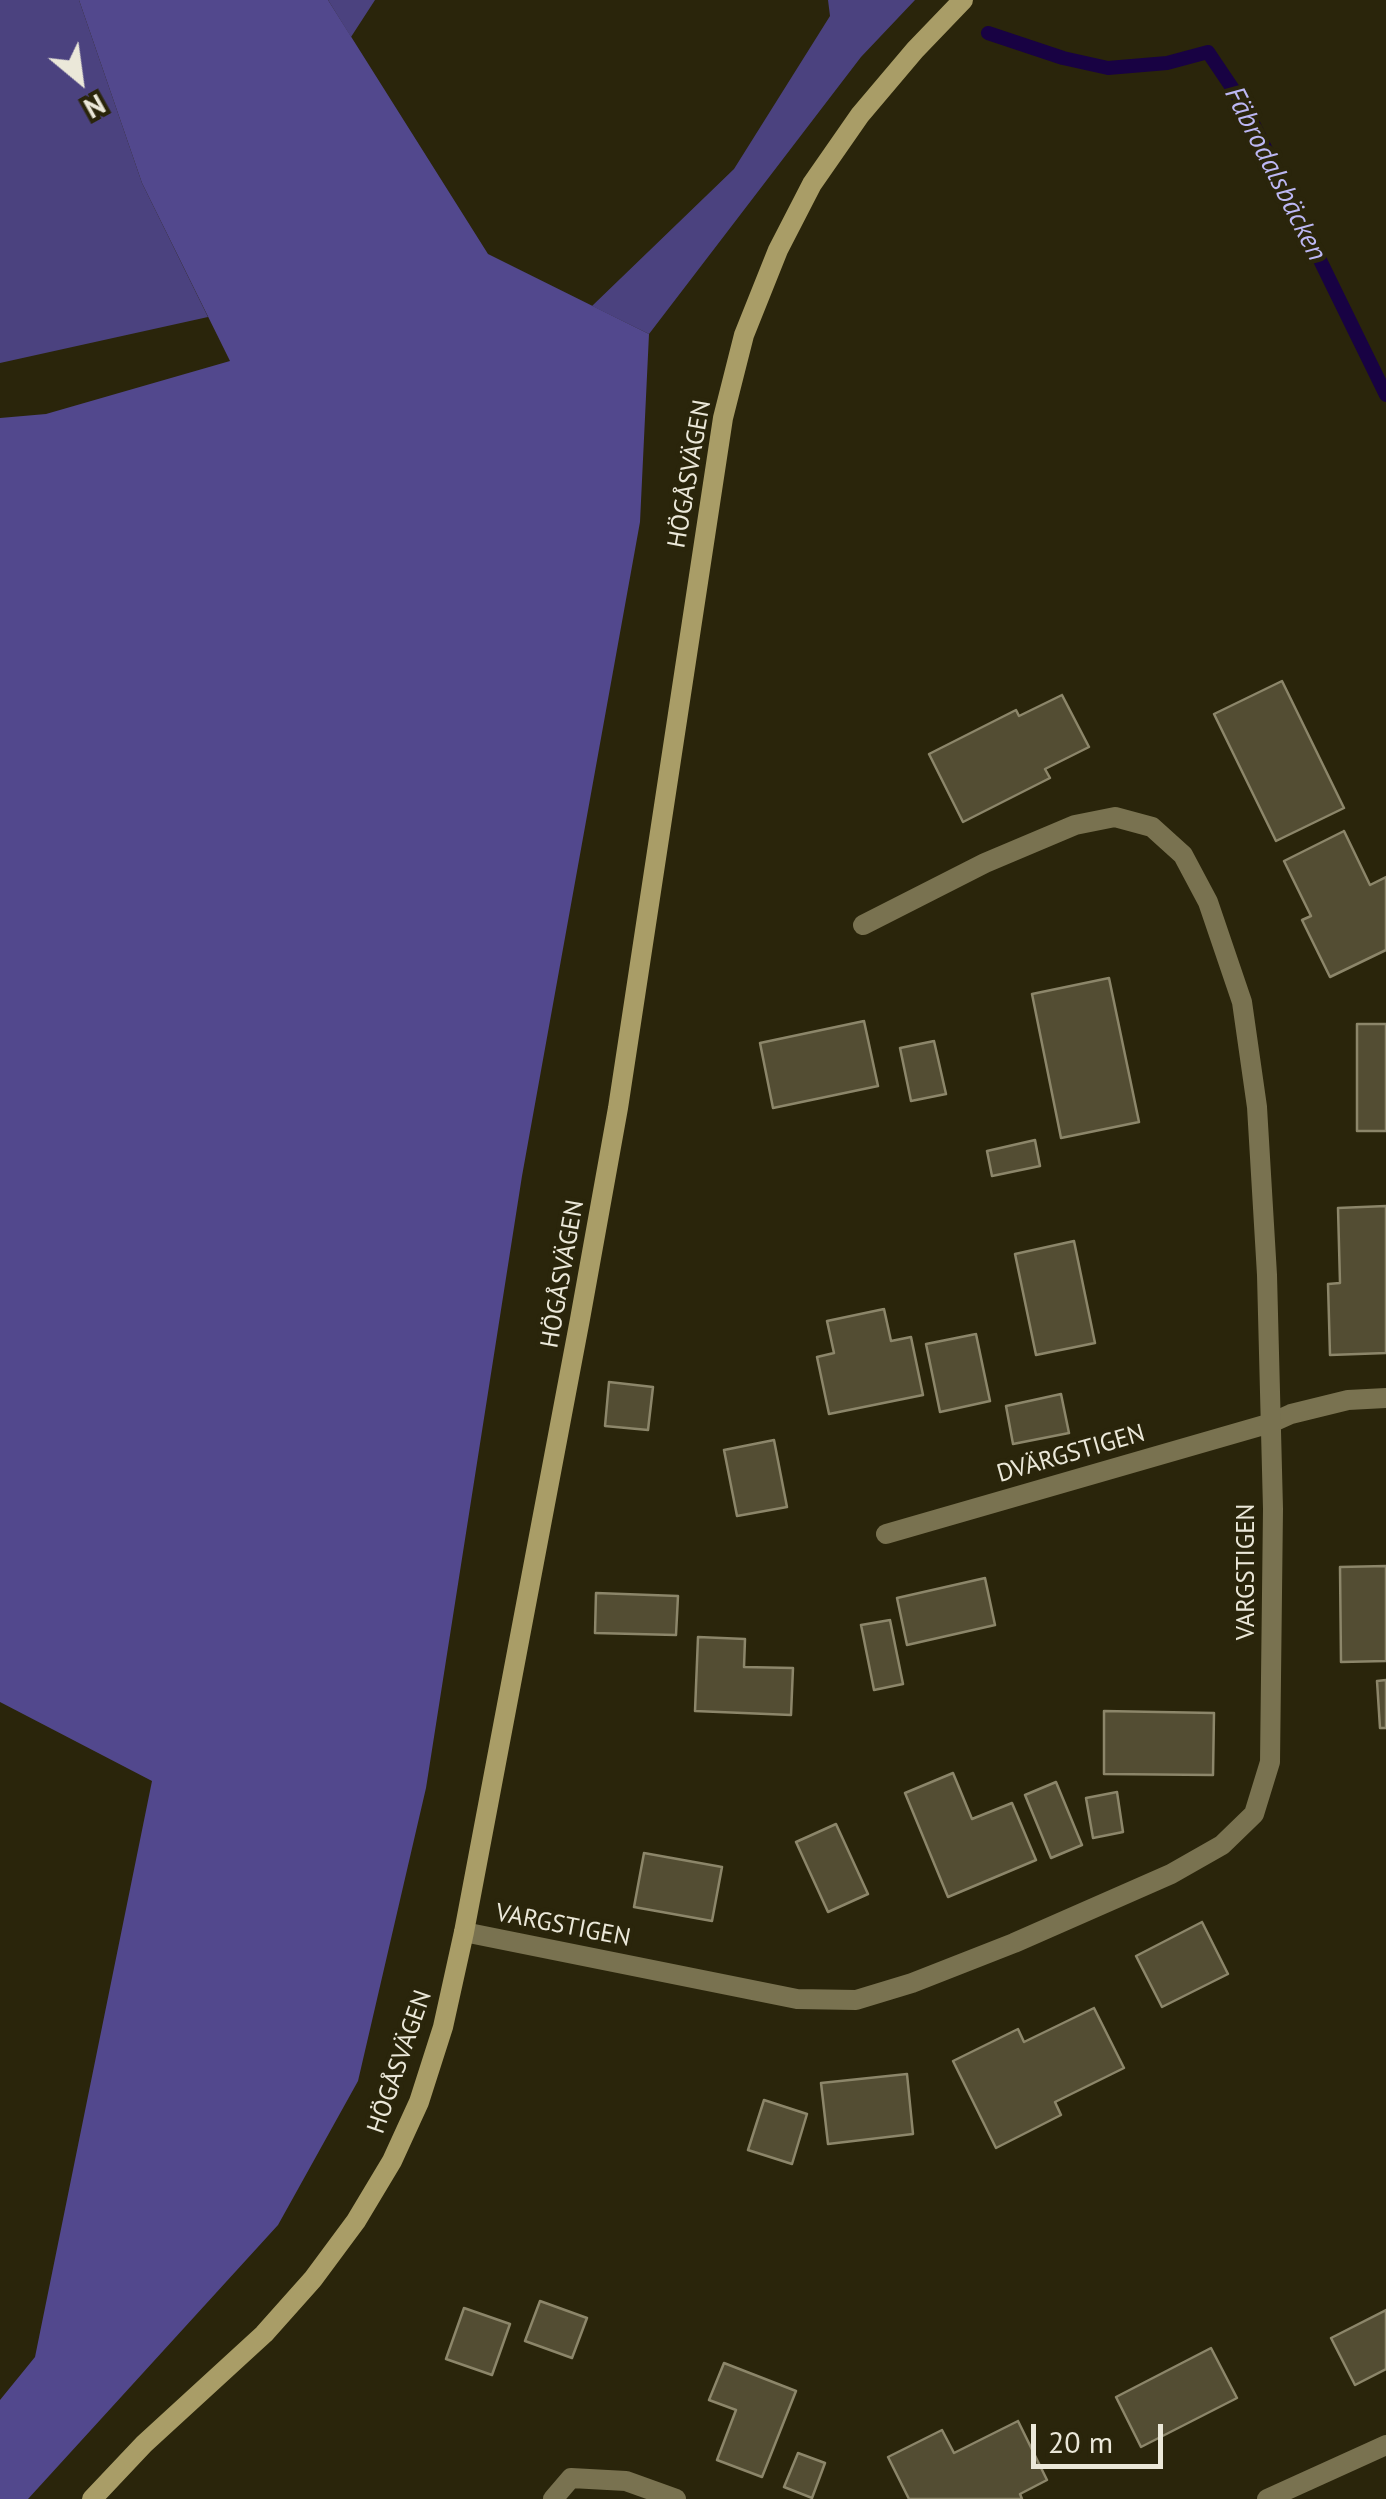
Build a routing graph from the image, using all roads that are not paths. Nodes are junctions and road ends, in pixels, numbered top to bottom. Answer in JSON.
{"nodes":[{"id":1,"x":962,"y":0,"type":"edge"},
{"id":2,"x":863,"y":925,"type":"dead end"},
{"id":3,"x":1386,"y":1398,"type":"edge"},
{"id":4,"x":1271,"y":1424,"type":"junction"},
{"id":5,"x":886,"y":1534,"type":"dead end"},
{"id":6,"x":464,"y":1932,"type":"junction"},
{"id":7,"x":1386,"y":2444,"type":"edge"},
{"id":8,"x":92,"y":2499,"type":"edge"},
{"id":9,"x":552,"y":2499,"type":"edge"},
{"id":10,"x":676,"y":2499,"type":"edge"},
{"id":11,"x":1267,"y":2499,"type":"edge"}],
"edges":[{"from":1,"to":6,"type":"street","name":"HÖGÅSVÄGEN"},
{"from":2,"to":4,"type":"street","name":"VARGSTIGEN"},
{"from":3,"to":4,"type":"street","name":"DVÄRGSTIGEN"},
{"from":4,"to":5,"type":"street","name":"DVÄRGSTIGEN"},
{"from":4,"to":6,"type":"street","name":"VARGSTIGEN"},
{"from":6,"to":8,"type":"street","name":"HÖGÅSVÄGEN"},
{"from":7,"to":11,"type":"street"},
{"from":9,"to":10,"type":"street"}]}
